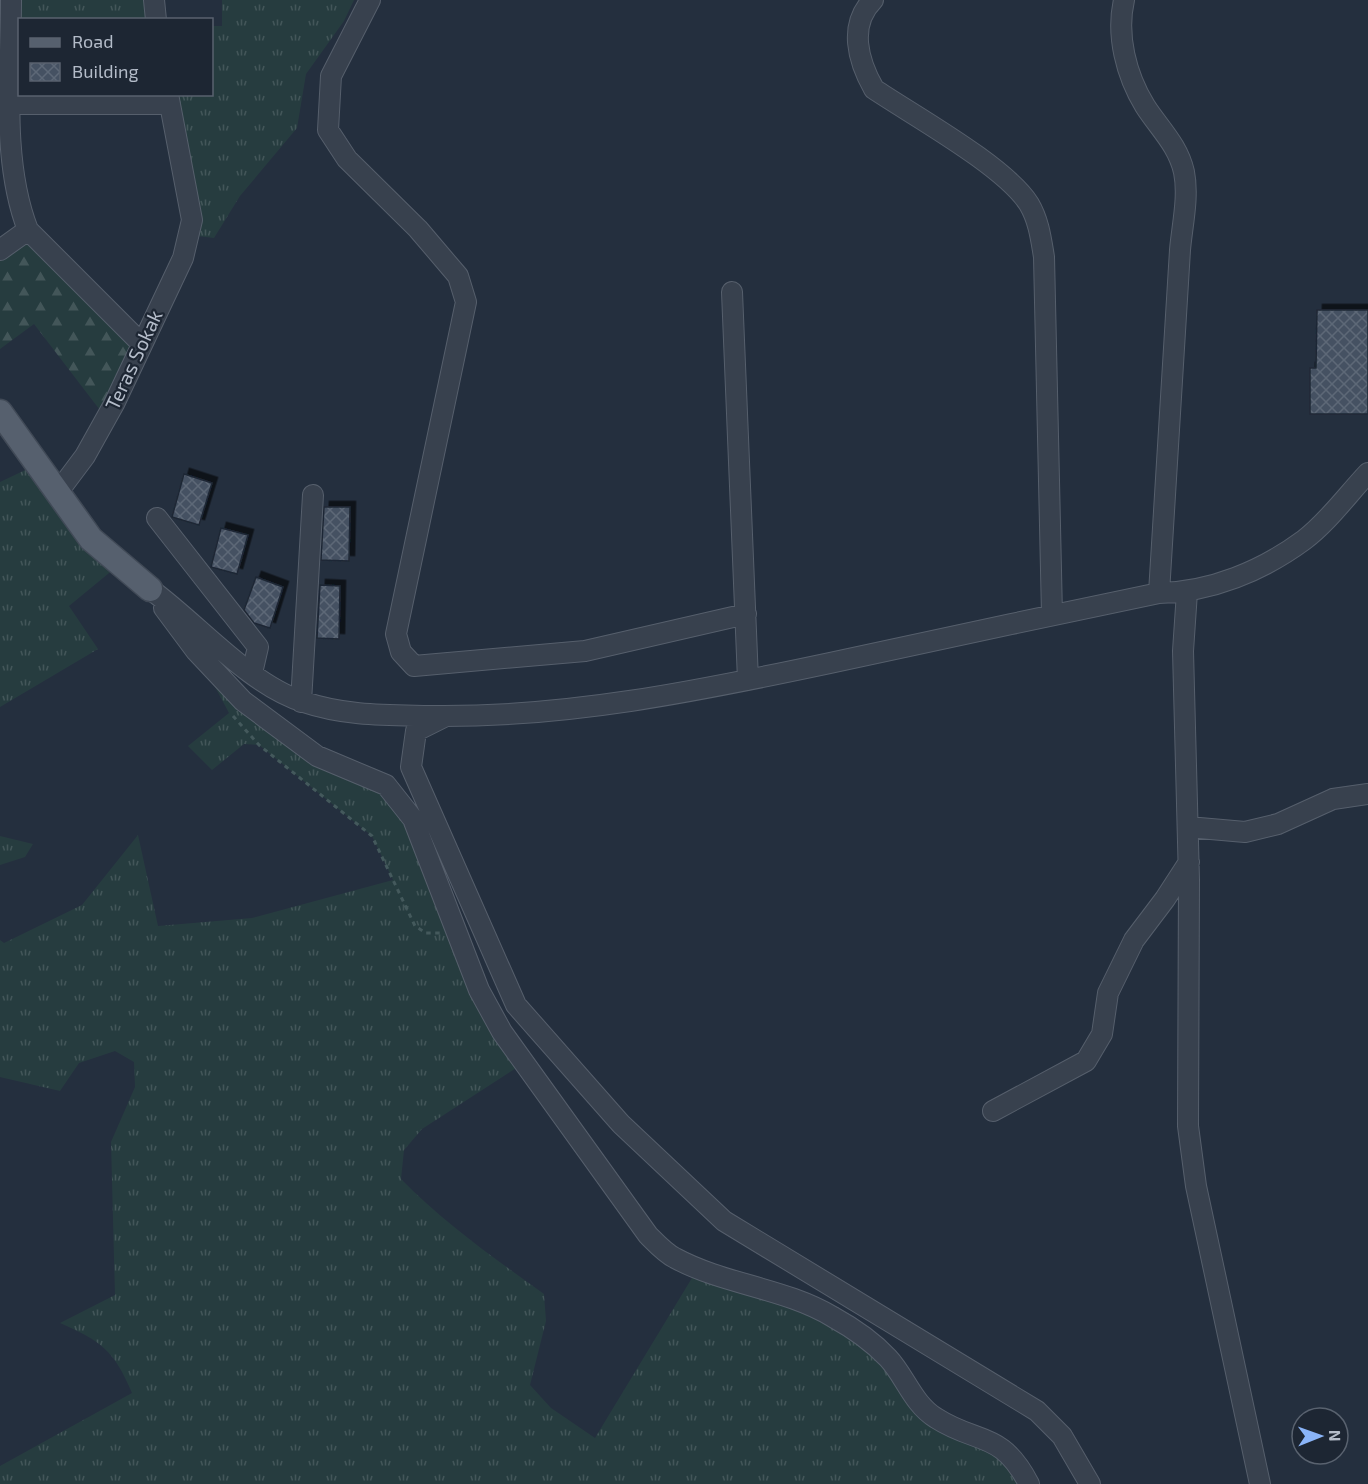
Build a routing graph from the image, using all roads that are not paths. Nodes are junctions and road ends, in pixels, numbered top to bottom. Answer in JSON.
{"nodes":[{"id":1,"x":11,"y":0,"type":"edge"},
{"id":2,"x":154,"y":0,"type":"edge"},
{"id":3,"x":370,"y":0,"type":"edge"},
{"id":4,"x":851,"y":0,"type":"edge"},
{"id":5,"x":1124,"y":0,"type":"edge"},
{"id":6,"x":872,"y":1,"type":"edge"},
{"id":7,"x":156,"y":18,"type":"edge"},
{"id":8,"x":169,"y":99,"type":"edge"},
{"id":9,"x":11,"y":104,"type":"junction"},
{"id":10,"x":6,"y":149,"type":"edge"},
{"id":11,"x":28,"y":230,"type":"junction"},
{"id":12,"x":0,"y":250,"type":"edge"},
{"id":13,"x":732,"y":292,"type":"dead end"},
{"id":14,"x":142,"y":344,"type":"junction"},
{"id":15,"x":0,"y":412,"type":"edge"},
{"id":16,"x":1368,"y":473,"type":"edge"},
{"id":17,"x":58,"y":492,"type":"junction"},
{"id":18,"x":313,"y":495,"type":"dead end"},
{"id":19,"x":157,"y":518,"type":"dead end"},
{"id":20,"x":150,"y":589,"type":"junction"},
{"id":21,"x":1186,"y":592,"type":"junction"},
{"id":22,"x":1158,"y":593,"type":"junction"},
{"id":23,"x":746,"y":614,"type":"junction"},
{"id":24,"x":1052,"y":615,"type":"junction"},
{"id":25,"x":252,"y":673,"type":"junction"},
{"id":26,"x":748,"y":680,"type":"junction"},
{"id":27,"x":301,"y":702,"type":"junction"},
{"id":28,"x":446,"y":716,"type":"junction"},
{"id":29,"x":1368,"y":794,"type":"edge"},
{"id":30,"x":1188,"y":827,"type":"junction"},
{"id":31,"x":1189,"y":862,"type":"junction"},
{"id":32,"x":993,"y":1111,"type":"dead end"},
{"id":33,"x":1029,"y":1484,"type":"edge"},
{"id":34,"x":1090,"y":1484,"type":"edge"},
{"id":35,"x":1260,"y":1484,"type":"edge"}],
"edges":[{"from":1,"to":9,"type":"street"},
{"from":2,"to":7,"type":"street"},
{"from":3,"to":23,"type":"street"},
{"from":4,"to":6,"type":"street"},
{"from":5,"to":22,"type":"street"},
{"from":6,"to":24,"type":"street"},
{"from":8,"to":9,"type":"street"},
{"from":8,"to":14,"type":"street","name":"Teras Sokak"},
{"from":9,"to":10,"type":"street"},
{"from":10,"to":11,"type":"street"},
{"from":11,"to":12,"type":"street"},
{"from":11,"to":14,"type":"street"},
{"from":13,"to":23,"type":"street"},
{"from":14,"to":17,"type":"street","name":"Teras Sokak"},
{"from":15,"to":17,"type":"main road"},
{"from":16,"to":21,"type":"street"},
{"from":17,"to":20,"type":"main road"},
{"from":18,"to":27,"type":"street"},
{"from":19,"to":25,"type":"street"},
{"from":20,"to":25,"type":"street"},
{"from":20,"to":33,"type":"street"},
{"from":21,"to":22,"type":"street"},
{"from":21,"to":30,"type":"street"},
{"from":22,"to":24,"type":"street"},
{"from":23,"to":26,"type":"street"},
{"from":24,"to":26,"type":"street"},
{"from":25,"to":27,"type":"street"},
{"from":26,"to":28,"type":"street"},
{"from":27,"to":28,"type":"street"},
{"from":28,"to":34,"type":"street"},
{"from":29,"to":30,"type":"street"},
{"from":30,"to":31,"type":"street"},
{"from":31,"to":32,"type":"street"},
{"from":31,"to":35,"type":"street"}]}
